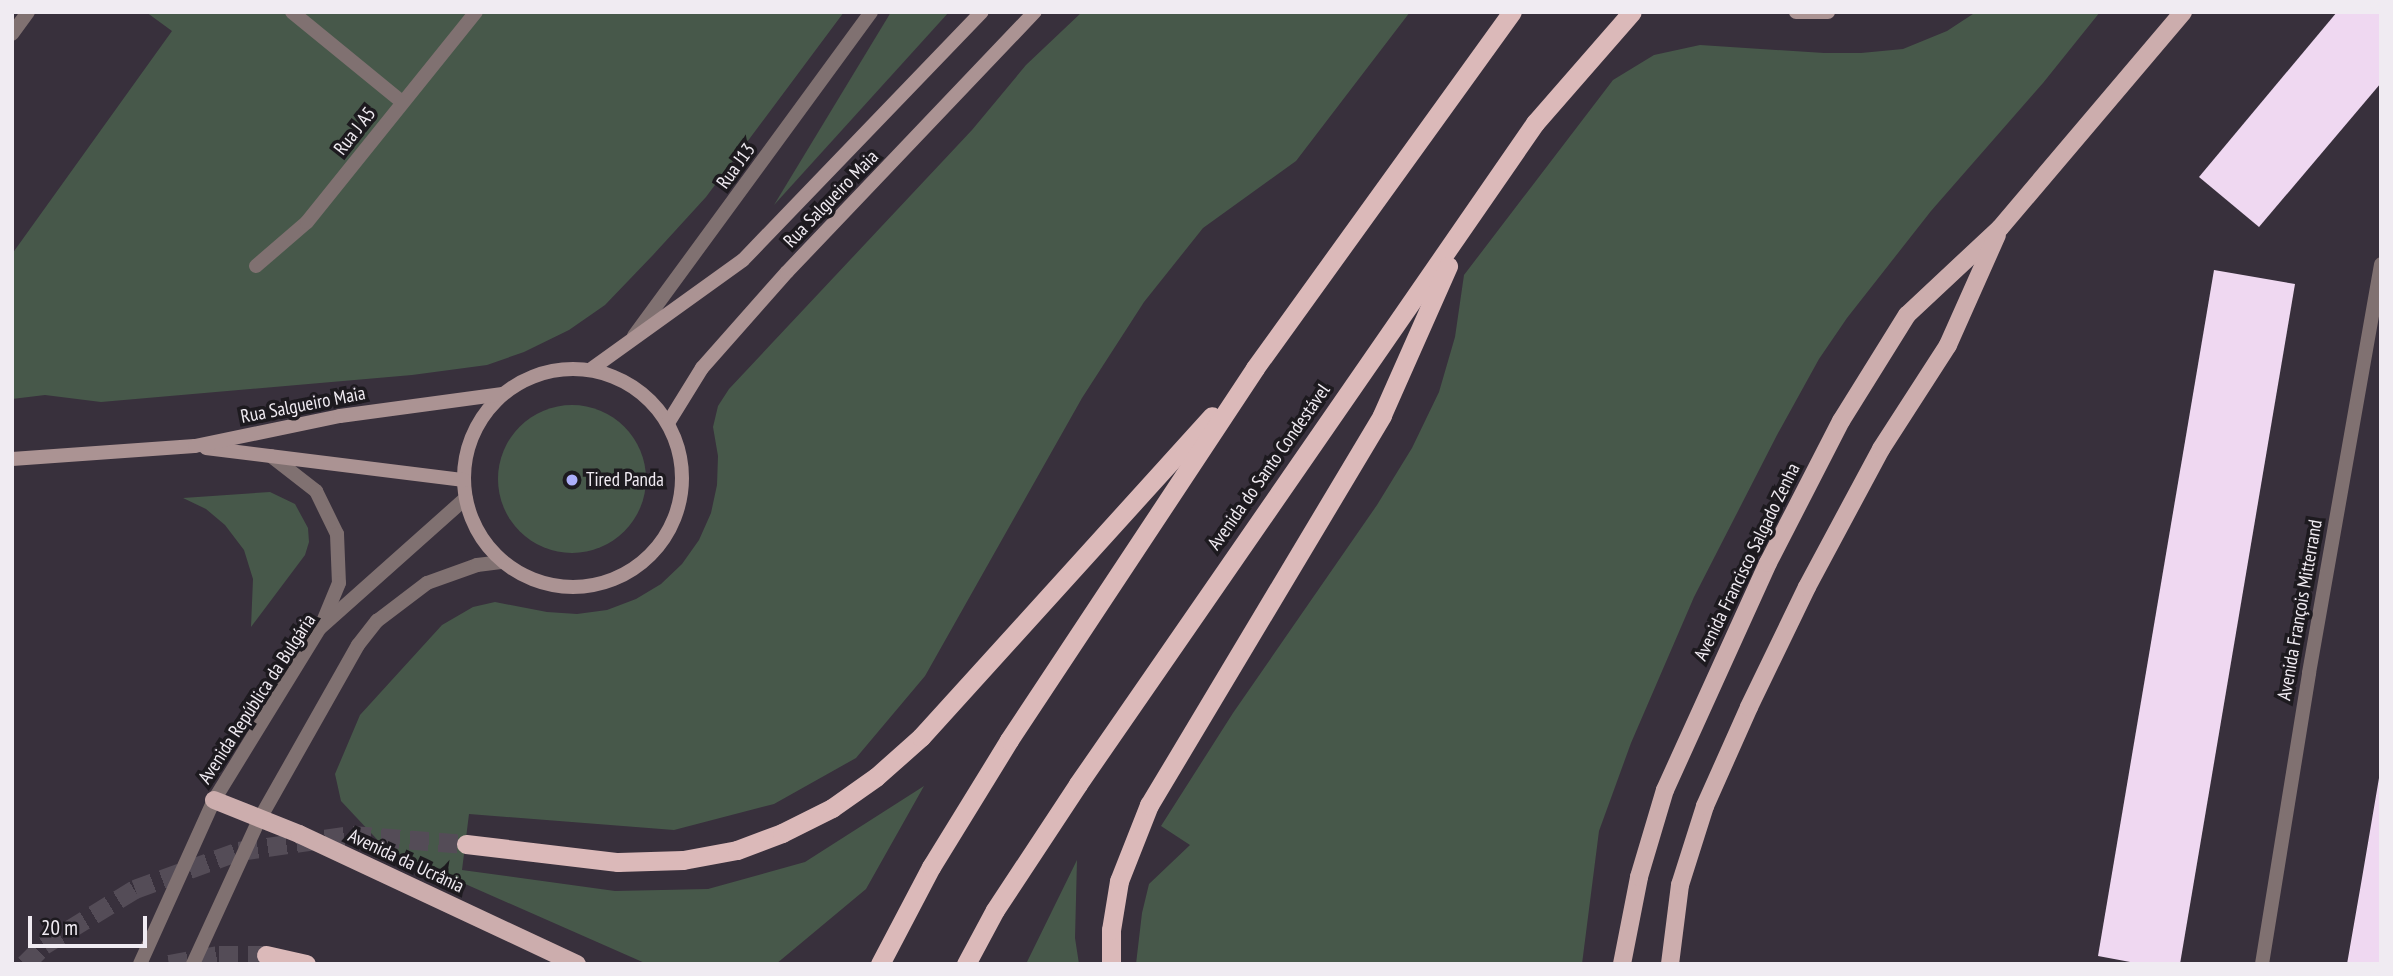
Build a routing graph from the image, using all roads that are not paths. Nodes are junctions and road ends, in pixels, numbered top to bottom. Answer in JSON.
{"nodes":[{"id":1,"x":28,"y":12,"type":"edge"},
{"id":2,"x":292,"y":12,"type":"edge"},
{"id":3,"x":476,"y":12,"type":"edge"},
{"id":4,"x":871,"y":12,"type":"edge"},
{"id":5,"x":982,"y":12,"type":"edge"},
{"id":6,"x":1035,"y":12,"type":"edge"},
{"id":7,"x":1512,"y":12,"type":"edge"},
{"id":8,"x":1632,"y":12,"type":"edge"},
{"id":9,"x":1796,"y":12,"type":"edge"},
{"id":10,"x":1828,"y":12,"type":"edge"},
{"id":11,"x":2183,"y":12,"type":"edge"},
{"id":12,"x":12,"y":34,"type":"edge"},
{"id":13,"x":402,"y":102,"type":"junction"},
{"id":14,"x":1468,"y":222,"type":"junction"},
{"id":15,"x":2000,"y":228,"type":"junction"},
{"id":16,"x":2381,"y":264,"type":"edge"},
{"id":17,"x":256,"y":266,"type":"dead end"},
{"id":18,"x":631,"y":342,"type":"junction"},
{"id":19,"x":1255,"y":368,"type":"junction"},
{"id":20,"x":590,"y":370,"type":"junction"},
{"id":21,"x":503,"y":394,"type":"junction"},
{"id":22,"x":668,"y":423,"type":"junction"},
{"id":23,"x":195,"y":446,"type":"junction"},
{"id":24,"x":271,"y":456,"type":"junction"},
{"id":25,"x":12,"y":459,"type":"edge"},
{"id":26,"x":464,"y":480,"type":"junction"},
{"id":27,"x":466,"y":498,"type":"junction"},
{"id":28,"x":503,"y":562,"type":"junction"},
{"id":29,"x":320,"y":628,"type":"junction"},
{"id":30,"x":214,"y":800,"type":"junction"},
{"id":31,"x":259,"y":820,"type":"junction"},
{"id":32,"x":466,"y":844,"type":"tunnel mouth"},
{"id":33,"x":266,"y":955,"type":"tunnel mouth"},
{"id":34,"x":140,"y":964,"type":"edge"},
{"id":35,"x":192,"y":964,"type":"edge"},
{"id":36,"x":306,"y":964,"type":"edge"},
{"id":37,"x":578,"y":964,"type":"edge"},
{"id":38,"x":880,"y":964,"type":"edge"},
{"id":39,"x":966,"y":964,"type":"edge"},
{"id":40,"x":1111,"y":964,"type":"edge"},
{"id":41,"x":1622,"y":964,"type":"edge"},
{"id":42,"x":1670,"y":964,"type":"edge"},
{"id":43,"x":2262,"y":964,"type":"edge"}],
"edges":[{"from":1,"to":12,"type":"street"},
{"from":2,"to":13,"type":"street"},
{"from":3,"to":13,"type":"street","name":"Rua J A5"},
{"from":4,"to":18,"type":"street","name":"Rua J13"},
{"from":5,"to":18,"type":"main road","name":"Rua Salgueiro Maia"},
{"from":6,"to":22,"type":"main road","name":"Rua Salgueiro Maia"},
{"from":7,"to":19,"type":"highway"},
{"from":8,"to":14,"type":"highway","name":"Avenida do Santo Condestável"},
{"from":9,"to":10,"type":"main road"},
{"from":11,"to":15,"type":"main road","name":"Avenida Francisco Salgado Zenha"},
{"from":13,"to":17,"type":"street","name":"Rua J A5"},
{"from":14,"to":39,"type":"highway","name":"Avenida do Santo Condestável"},
{"from":14,"to":40,"type":"highway"},
{"from":15,"to":41,"type":"main road","name":"Avenida Francisco Salgado Zenha"},
{"from":15,"to":42,"type":"main road","name":"Avenida Francisco Salgado Zenha"},
{"from":16,"to":43,"type":"street","name":"Avenida François Mitterrand"},
{"from":18,"to":20,"type":"main road","name":"Rua Salgueiro Maia"},
{"from":19,"to":32,"type":"highway"},
{"from":19,"to":38,"type":"highway"},
{"from":20,"to":21,"type":"main road"},
{"from":20,"to":22,"type":"main road"},
{"from":21,"to":23,"type":"main road","name":"Rua Salgueiro Maia"},
{"from":21,"to":26,"type":"main road"},
{"from":22,"to":28,"type":"main road"},
{"from":23,"to":24,"type":"main road","name":"Rua Salgueiro Maia"},
{"from":23,"to":25,"type":"main road","name":"Rua Salgueiro Maia"},
{"from":24,"to":26,"type":"main road","name":"Rua Salgueiro Maia"},
{"from":24,"to":29,"type":"street"},
{"from":26,"to":27,"type":"main road"},
{"from":27,"to":28,"type":"main road"},
{"from":27,"to":29,"type":"street","name":"Avenida República da Bulgária"},
{"from":28,"to":31,"type":"street"},
{"from":29,"to":30,"type":"street","name":"Avenida República da Bulgária"},
{"from":30,"to":31,"type":"main road","name":"Avenida da Ucrânia"},
{"from":30,"to":34,"type":"street","name":"Avenida República da Bulgária"},
{"from":31,"to":35,"type":"street"},
{"from":31,"to":37,"type":"main road","name":"Avenida da Ucrânia"},
{"from":33,"to":36,"type":"highway"}]}
